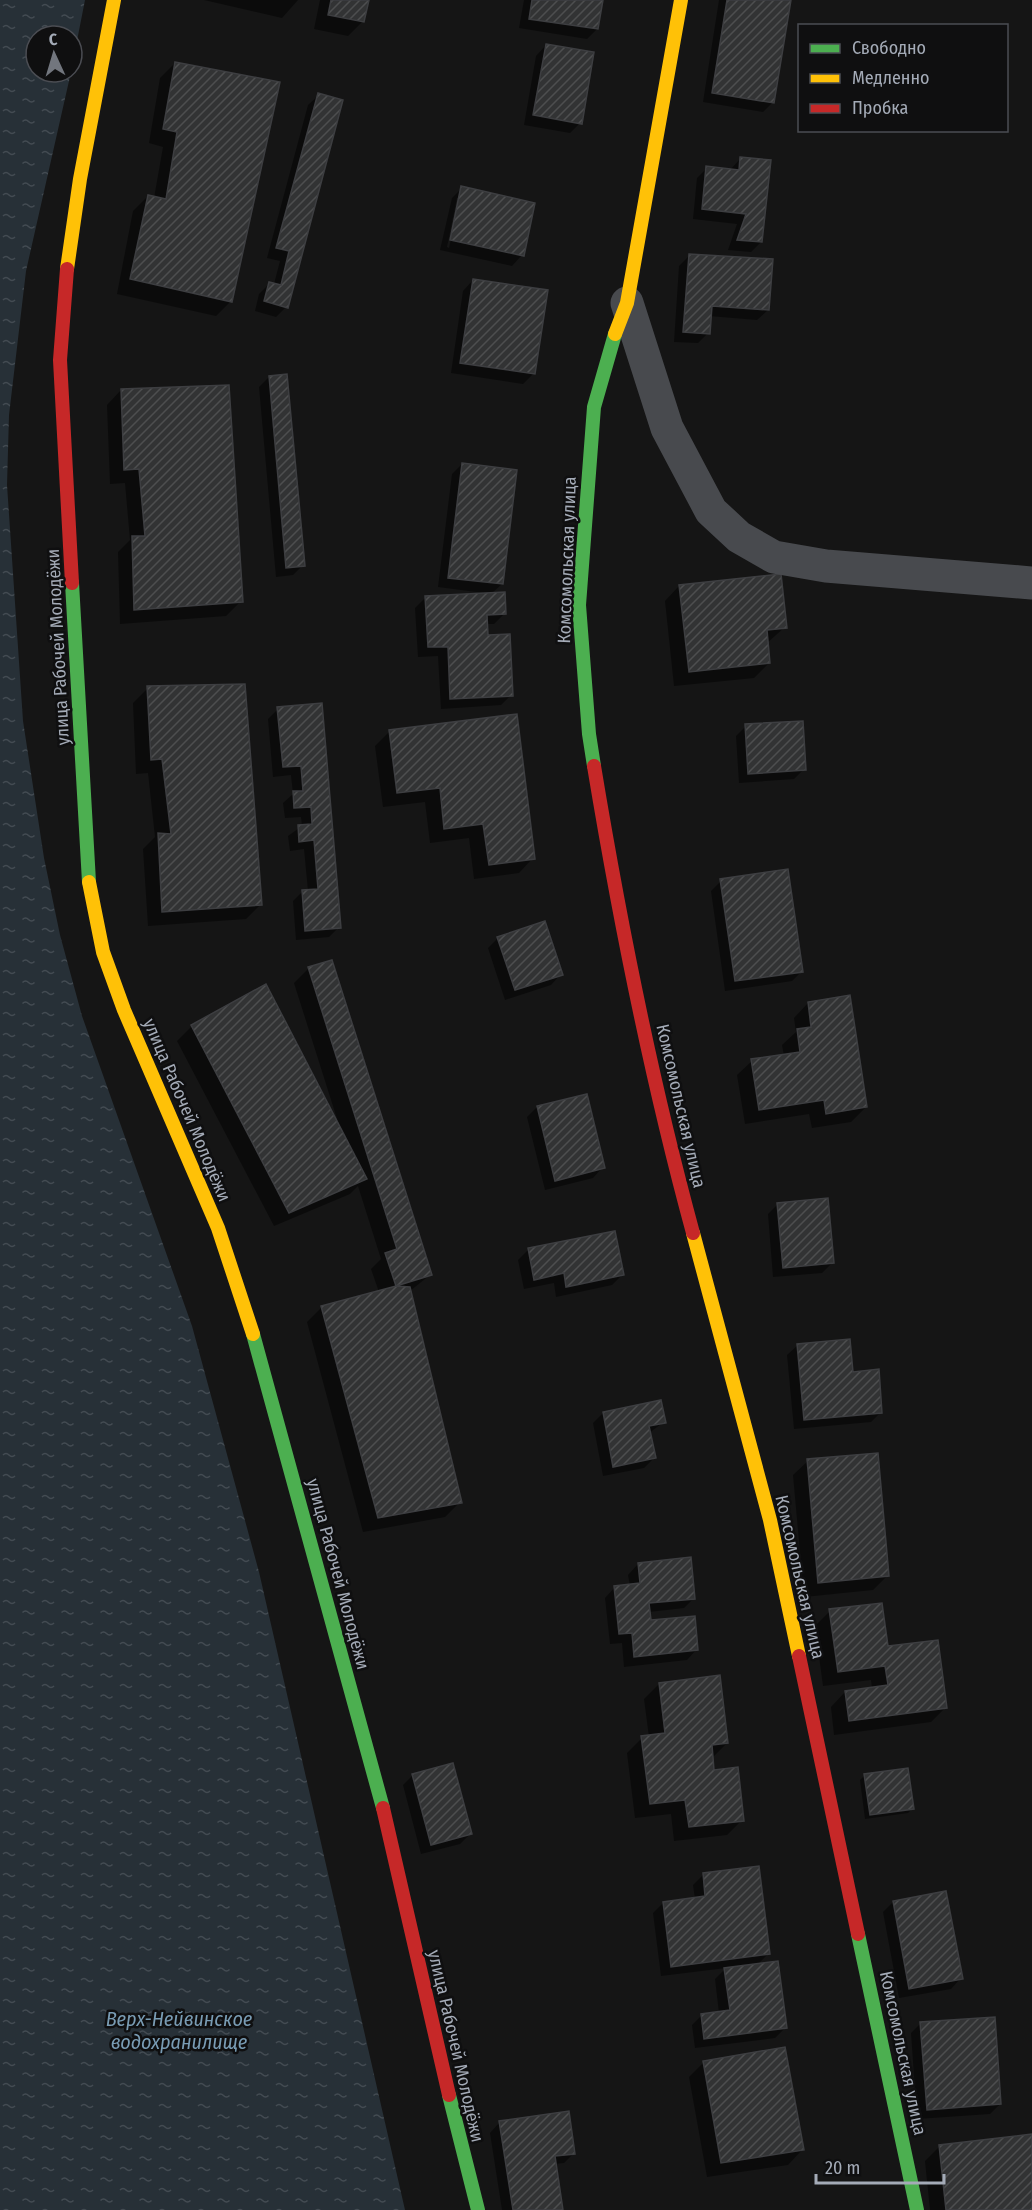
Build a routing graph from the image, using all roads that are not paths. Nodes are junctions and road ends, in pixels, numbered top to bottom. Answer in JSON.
{"nodes":[{"id":1,"x":114,"y":0,"type":"edge"},
{"id":2,"x":681,"y":0,"type":"edge"},
{"id":3,"x":627,"y":303,"type":"junction"},
{"id":4,"x":1032,"y":583,"type":"edge"},
{"id":5,"x":478,"y":2210,"type":"edge"},
{"id":6,"x":917,"y":2210,"type":"edge"}],
"edges":[{"from":1,"to":5,"type":"street","name":"улица Рабочей Молодёжи"},
{"from":2,"to":3,"type":"street","name":"Комсомольская улица"},
{"from":3,"to":4,"type":"street"},
{"from":3,"to":6,"type":"street","name":"Комсомольская улица"}]}
